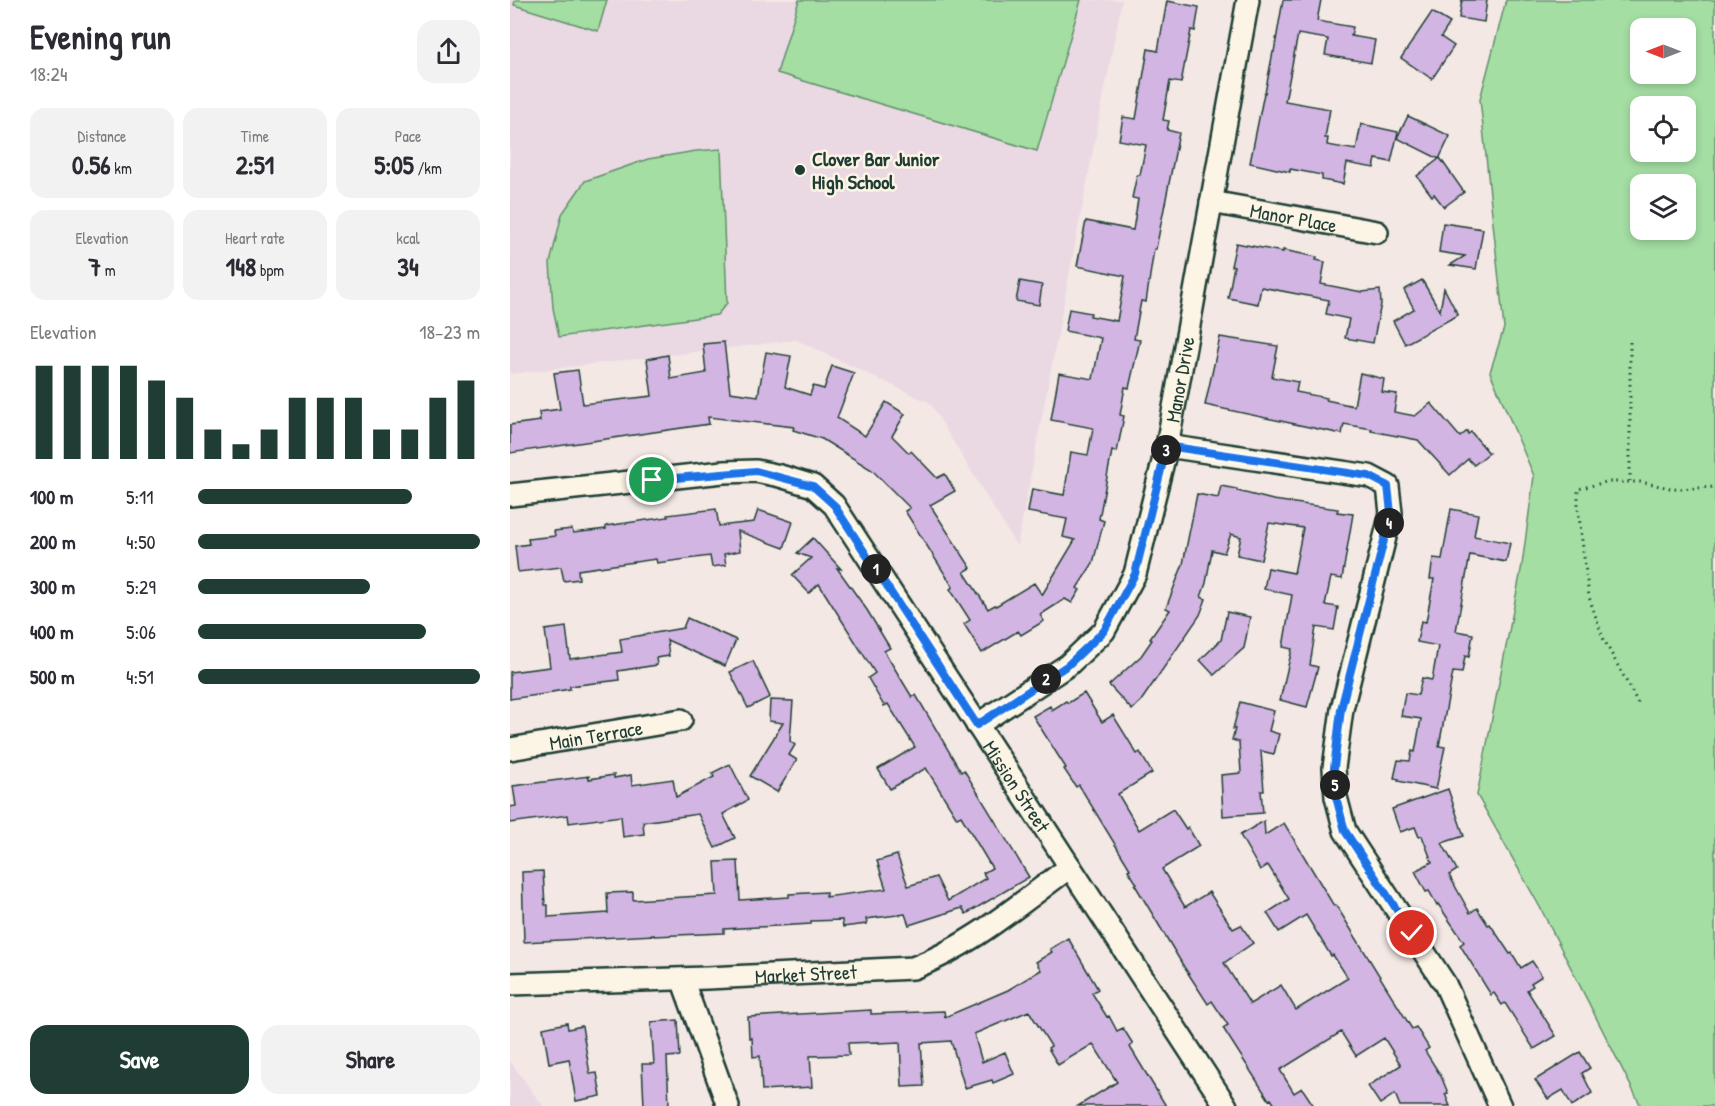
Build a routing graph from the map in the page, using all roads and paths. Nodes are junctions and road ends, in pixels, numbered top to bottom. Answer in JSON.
{"nodes":[{"id":1,"x":1248,"y":0,"type":"edge"},
{"id":2,"x":1211,"y":202,"type":"junction"},
{"id":3,"x":1377,"y":232,"type":"dead end"},
{"id":4,"x":1630,"y":342,"type":"dead end"},
{"id":5,"x":1167,"y":446,"type":"junction"},
{"id":6,"x":1630,"y":482,"type":"junction"},
{"id":7,"x":1715,"y":487,"type":"edge"},
{"id":8,"x":510,"y":495,"type":"edge"},
{"id":9,"x":1638,"y":704,"type":"dead end"},
{"id":10,"x":681,"y":720,"type":"dead end"},
{"id":11,"x":977,"y":725,"type":"junction"},
{"id":12,"x":510,"y":749,"type":"edge"},
{"id":13,"x":1070,"y":867,"type":"junction"},
{"id":14,"x":682,"y":979,"type":"junction"},
{"id":15,"x":510,"y":984,"type":"edge"},
{"id":16,"x":728,"y":1106,"type":"edge"},
{"id":17,"x":1226,"y":1106,"type":"edge"},
{"id":18,"x":1500,"y":1106,"type":"edge"}],
"edges":[{"from":1,"to":2,"type":"street","name":"Manor Drive"},
{"from":2,"to":3,"type":"street","name":"Manor Place"},
{"from":2,"to":5,"type":"street","name":"Manor Drive"},
{"from":4,"to":6,"type":"path"},
{"from":5,"to":11,"type":"street","name":"Manor Drive"},
{"from":5,"to":18,"type":"street"},
{"from":6,"to":7,"type":"path"},
{"from":6,"to":9,"type":"path"},
{"from":8,"to":11,"type":"street","name":"Mission Street"},
{"from":10,"to":12,"type":"street","name":"Main Terrace"},
{"from":11,"to":13,"type":"street","name":"Mission Street"},
{"from":13,"to":14,"type":"street","name":"Market Street"},
{"from":13,"to":17,"type":"street","name":"Mission Street"},
{"from":14,"to":15,"type":"street","name":"Market Street"},
{"from":14,"to":16,"type":"street"}]}
